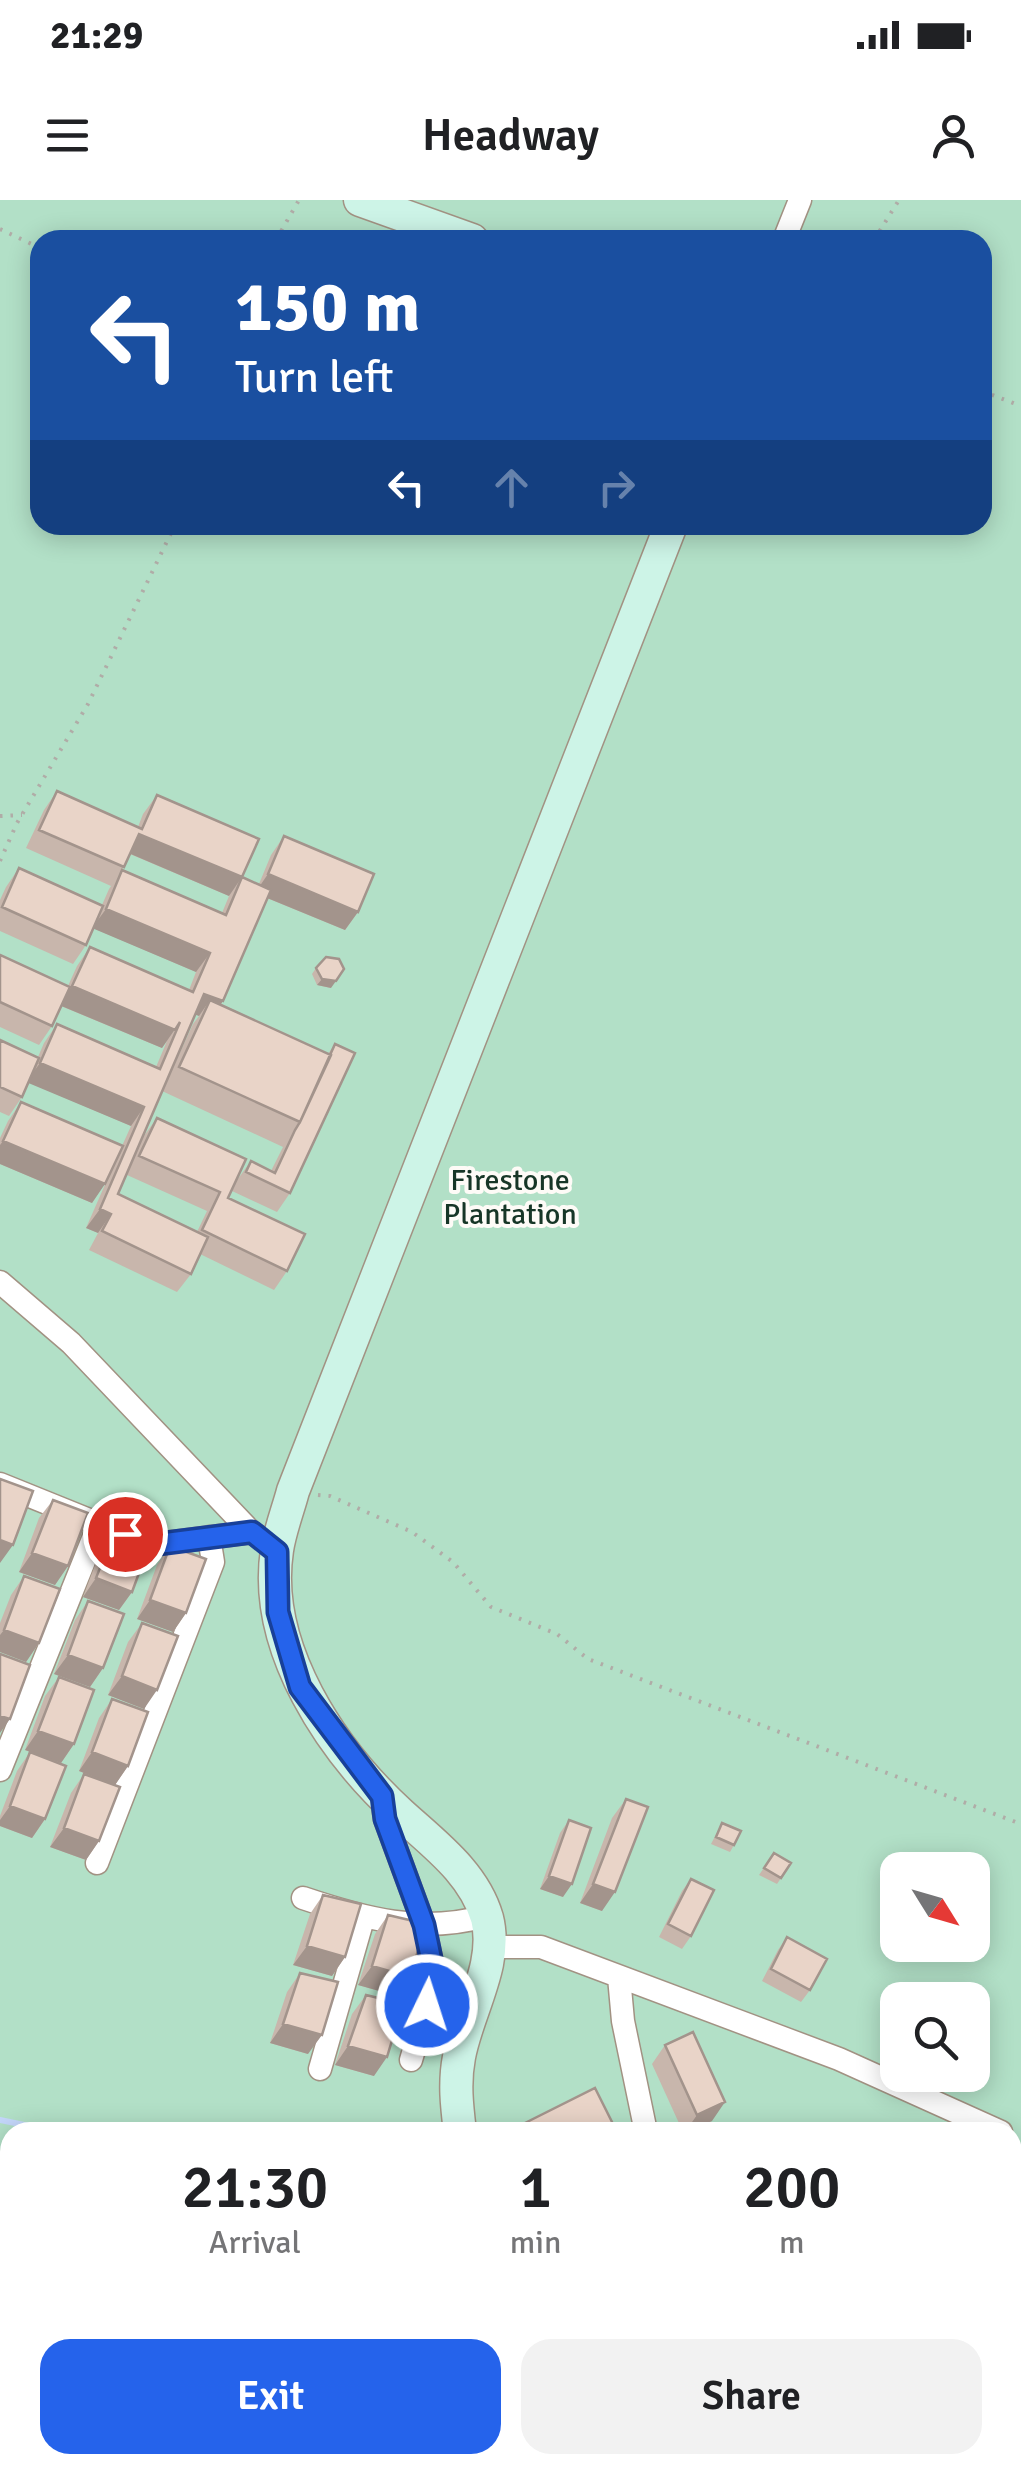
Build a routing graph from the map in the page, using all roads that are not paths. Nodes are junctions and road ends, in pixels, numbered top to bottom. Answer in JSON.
{"nodes":[{"id":1,"x":360,"y":200,"type":"edge"},
{"id":2,"x":800,"y":200,"type":"edge"},
{"id":3,"x":444,"y":230,"type":"edge"},
{"id":4,"x":788,"y":230,"type":"edge"},
{"id":5,"x":667,"y":535,"type":"edge"},
{"id":6,"x":0,"y":1282,"type":"edge"},
{"id":7,"x":0,"y":1484,"type":"edge"},
{"id":8,"x":99,"y":1524,"type":"junction"},
{"id":9,"x":210,"y":1537,"type":"junction"},
{"id":10,"x":264,"y":1542,"type":"junction"},
{"id":11,"x":0,"y":1770,"type":"edge"},
{"id":12,"x":382,"y":1796,"type":"junction"},
{"id":13,"x":97,"y":1863,"type":"dead end"},
{"id":14,"x":303,"y":1898,"type":"dead end"},
{"id":15,"x":363,"y":1919,"type":"junction"},
{"id":16,"x":424,"y":1925,"type":"junction"},
{"id":17,"x":488,"y":1932,"type":"junction"},
{"id":18,"x":619,"y":1976,"type":"junction"},
{"id":19,"x":411,"y":2060,"type":"dead end"},
{"id":20,"x":320,"y":2069,"type":"dead end"},
{"id":21,"x":459,"y":2122,"type":"edge"},
{"id":22,"x":644,"y":2122,"type":"edge"},
{"id":23,"x":979,"y":2122,"type":"edge"}],
"edges":[{"from":1,"to":3,"type":"street"},
{"from":2,"to":4,"type":"street"},
{"from":5,"to":10,"type":"street"},
{"from":6,"to":10,"type":"street"},
{"from":7,"to":8,"type":"street"},
{"from":8,"to":9,"type":"street"},
{"from":8,"to":11,"type":"street"},
{"from":9,"to":10,"type":"street"},
{"from":9,"to":13,"type":"street"},
{"from":10,"to":12,"type":"street"},
{"from":12,"to":16,"type":"street"},
{"from":12,"to":17,"type":"street"},
{"from":14,"to":15,"type":"street"},
{"from":15,"to":16,"type":"street"},
{"from":15,"to":20,"type":"street"},
{"from":16,"to":17,"type":"street"},
{"from":16,"to":19,"type":"street"},
{"from":17,"to":18,"type":"street"},
{"from":17,"to":21,"type":"street"},
{"from":18,"to":22,"type":"street"},
{"from":18,"to":23,"type":"street"}]}
